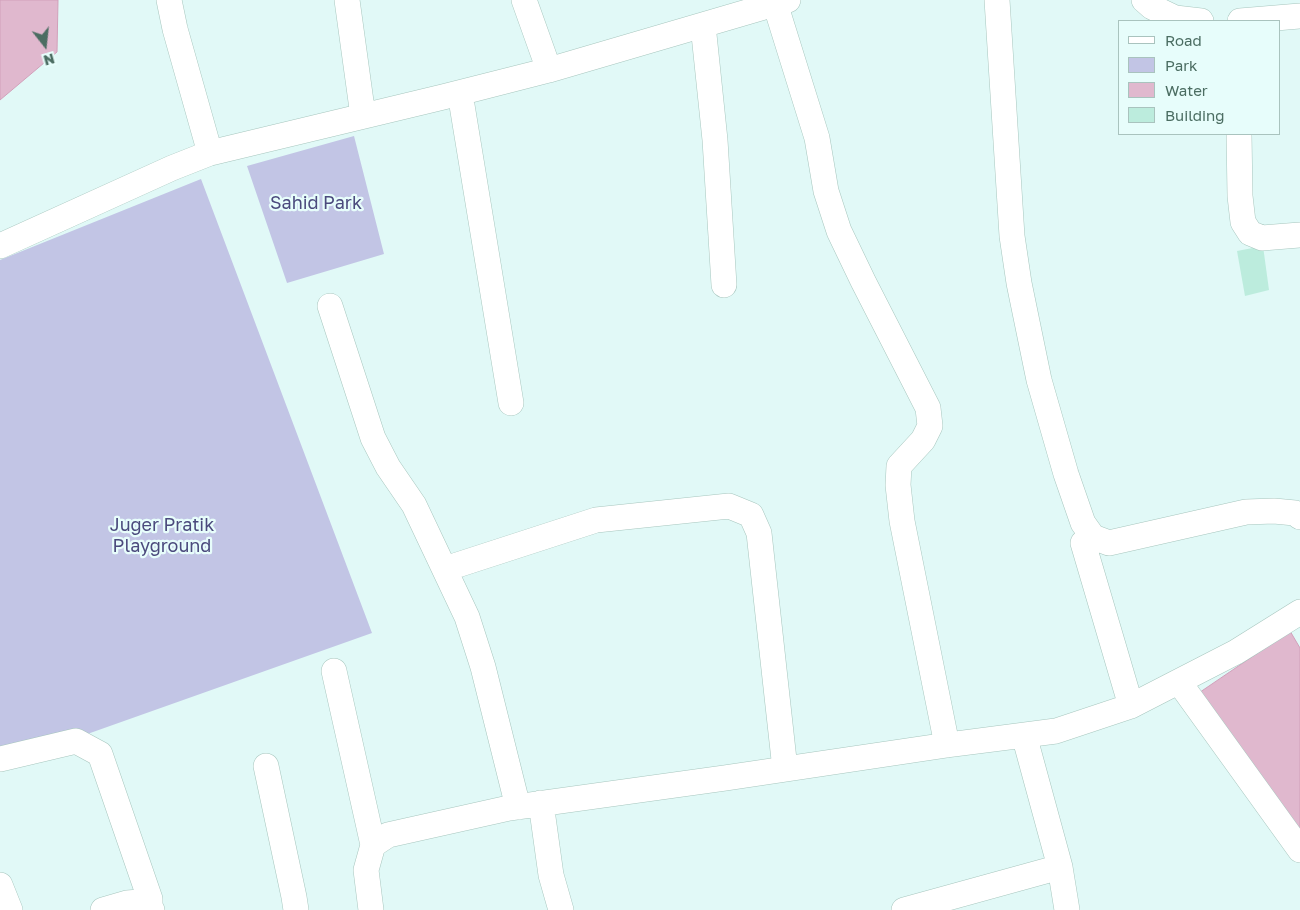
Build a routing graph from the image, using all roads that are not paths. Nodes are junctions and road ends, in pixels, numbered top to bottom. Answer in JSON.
{"nodes":[{"id":1,"x":169,"y":0,"type":"edge"},
{"id":2,"x":346,"y":0,"type":"edge"},
{"id":3,"x":524,"y":0,"type":"edge"},
{"id":4,"x":997,"y":0,"type":"edge"},
{"id":5,"x":1144,"y":0,"type":"edge"},
{"id":6,"x":779,"y":1,"type":"edge"},
{"id":7,"x":1300,"y":16,"type":"edge"},
{"id":8,"x":1192,"y":20,"type":"edge"},
{"id":9,"x":1252,"y":20,"type":"edge"},
{"id":10,"x":703,"y":25,"type":"junction"},
{"id":11,"x":549,"y":70,"type":"junction"},
{"id":12,"x":460,"y":93,"type":"junction"},
{"id":13,"x":363,"y":116,"type":"junction"},
{"id":14,"x":1239,"y":135,"type":"edge"},
{"id":15,"x":210,"y":153,"type":"junction"},
{"id":16,"x":1300,"y":235,"type":"edge"},
{"id":17,"x":0,"y":246,"type":"edge"},
{"id":18,"x":724,"y":285,"type":"dead end"},
{"id":19,"x":330,"y":306,"type":"dead end"},
{"id":20,"x":511,"y":403,"type":"dead end"},
{"id":21,"x":1300,"y":517,"type":"edge"},
{"id":22,"x":1083,"y":543,"type":"dead end"},
{"id":23,"x":445,"y":569,"type":"junction"},
{"id":24,"x":1300,"y":612,"type":"edge"},
{"id":25,"x":334,"y":671,"type":"dead end"},
{"id":26,"x":1179,"y":682,"type":"junction"},
{"id":27,"x":1131,"y":706,"type":"junction"},
{"id":28,"x":1024,"y":735,"type":"junction"},
{"id":29,"x":947,"y":745,"type":"junction"},
{"id":30,"x":0,"y":759,"type":"edge"},
{"id":31,"x":266,"y":766,"type":"dead end"},
{"id":32,"x":785,"y":769,"type":"junction"},
{"id":33,"x":530,"y":805,"type":"junction"},
{"id":34,"x":373,"y":845,"type":"junction"},
{"id":35,"x":1300,"y":850,"type":"edge"},
{"id":36,"x":1060,"y":867,"type":"junction"},
{"id":37,"x":0,"y":885,"type":"edge"},
{"id":38,"x":151,"y":909,"type":"edge"},
{"id":39,"x":10,"y":910,"type":"edge"},
{"id":40,"x":103,"y":910,"type":"edge"},
{"id":41,"x":296,"y":910,"type":"edge"},
{"id":42,"x":371,"y":910,"type":"edge"},
{"id":43,"x":561,"y":910,"type":"edge"},
{"id":44,"x":904,"y":910,"type":"edge"},
{"id":45,"x":1067,"y":910,"type":"edge"}],
"edges":[{"from":1,"to":15,"type":"street"},
{"from":2,"to":13,"type":"street"},
{"from":3,"to":11,"type":"street"},
{"from":4,"to":21,"type":"street"},
{"from":5,"to":8,"type":"street"},
{"from":6,"to":10,"type":"street"},
{"from":6,"to":29,"type":"street"},
{"from":7,"to":9,"type":"street"},
{"from":10,"to":11,"type":"street"},
{"from":10,"to":18,"type":"street"},
{"from":11,"to":12,"type":"street"},
{"from":12,"to":13,"type":"street"},
{"from":12,"to":20,"type":"street"},
{"from":13,"to":15,"type":"street"},
{"from":14,"to":16,"type":"street"},
{"from":15,"to":17,"type":"street"},
{"from":19,"to":23,"type":"street"},
{"from":22,"to":27,"type":"street"},
{"from":23,"to":32,"type":"street"},
{"from":23,"to":33,"type":"street"},
{"from":24,"to":26,"type":"street"},
{"from":25,"to":34,"type":"street"},
{"from":26,"to":27,"type":"street"},
{"from":26,"to":35,"type":"street"},
{"from":27,"to":28,"type":"street"},
{"from":28,"to":29,"type":"street"},
{"from":28,"to":36,"type":"street"},
{"from":29,"to":32,"type":"street"},
{"from":30,"to":38,"type":"street"},
{"from":31,"to":41,"type":"street"},
{"from":32,"to":33,"type":"street"},
{"from":33,"to":34,"type":"street"},
{"from":33,"to":43,"type":"street"},
{"from":34,"to":42,"type":"street"},
{"from":36,"to":44,"type":"street"},
{"from":36,"to":45,"type":"street"},
{"from":37,"to":39,"type":"street"},
{"from":38,"to":40,"type":"street"}]}
